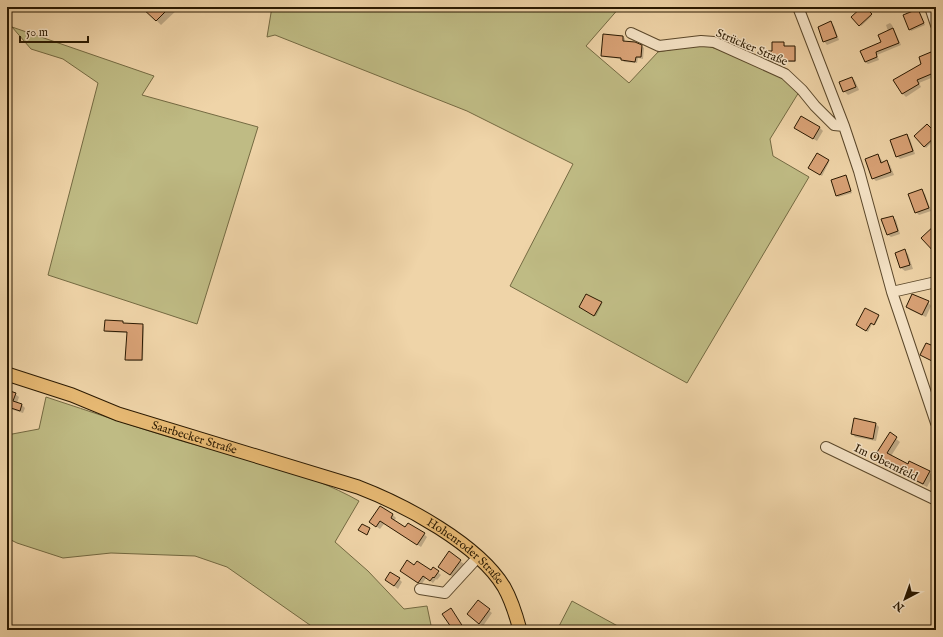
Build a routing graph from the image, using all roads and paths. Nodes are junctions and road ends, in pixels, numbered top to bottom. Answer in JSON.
{"nodes":[{"id":1,"x":798,"y":7,"type":"edge"},
{"id":2,"x":930,"y":7,"type":"edge"},
{"id":3,"x":936,"y":25,"type":"edge"},
{"id":4,"x":631,"y":33,"type":"dead end"},
{"id":5,"x":844,"y":126,"type":"junction"},
{"id":6,"x":936,"y":282,"type":"edge"},
{"id":7,"x":892,"y":292,"type":"junction"},
{"id":8,"x":7,"y":374,"type":"edge"},
{"id":9,"x":936,"y":423,"type":"edge"},
{"id":10,"x":826,"y":447,"type":"dead end"},
{"id":11,"x":383,"y":496,"type":"joint"},
{"id":12,"x":936,"y":500,"type":"edge"},
{"id":13,"x":478,"y":557,"type":"junction"},
{"id":14,"x":420,"y":589,"type":"dead end"},
{"id":15,"x":520,"y":630,"type":"edge"}],
"edges":[{"from":1,"to":5,"type":"street"},
{"from":2,"to":3,"type":"street"},
{"from":4,"to":5,"type":"street","name":"Strücker Straße"},
{"from":5,"to":7,"type":"street"},
{"from":6,"to":7,"type":"street"},
{"from":7,"to":9,"type":"street"},
{"from":8,"to":11,"type":"main road","name":"Saarbecker Straße"},
{"from":10,"to":12,"type":"street","name":"Im Obernfeld"},
{"from":11,"to":13,"type":"main road","name":"Hohenroder Straße"},
{"from":13,"to":14,"type":"street"},
{"from":13,"to":15,"type":"main road","name":"Hohenroder Straße"}]}
